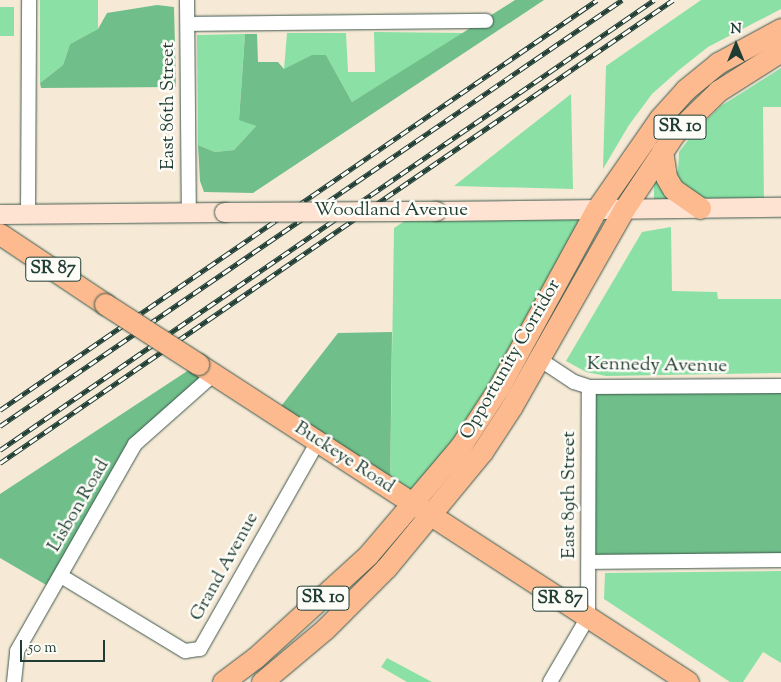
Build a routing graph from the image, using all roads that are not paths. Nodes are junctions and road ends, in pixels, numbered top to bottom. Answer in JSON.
{"nodes":[{"id":1,"x":30,"y":0,"type":"edge"},
{"id":2,"x":188,"y":0,"type":"edge"},
{"id":3,"x":486,"y":21,"type":"dead end"},
{"id":4,"x":188,"y":24,"type":"junction"},
{"id":5,"x":781,"y":29,"type":"edge"},
{"id":6,"x":781,"y":51,"type":"edge"},
{"id":7,"x":662,"y":151,"type":"junction"},
{"id":8,"x":781,"y":207,"type":"edge"},
{"id":9,"x":700,"y":208,"type":"junction"},
{"id":10,"x":624,"y":209,"type":"junction"},
{"id":11,"x":596,"y":210,"type":"junction"},
{"id":12,"x":189,"y":212,"type":"junction"},
{"id":13,"x":0,"y":214,"type":"edge"},
{"id":14,"x":28,"y":214,"type":"junction"},
{"id":15,"x":0,"y":234,"type":"edge"},
{"id":16,"x":539,"y":359,"type":"junction"},
{"id":17,"x":206,"y":369,"type":"junction"},
{"id":18,"x":781,"y":386,"type":"edge"},
{"id":19,"x":589,"y":387,"type":"junction"},
{"id":20,"x":318,"y":441,"type":"junction"},
{"id":21,"x":413,"y":503,"type":"junction"},
{"id":22,"x":432,"y":516,"type":"junction"},
{"id":23,"x":781,"y":560,"type":"edge"},
{"id":24,"x":589,"y":562,"type":"junction"},
{"id":25,"x":61,"y":576,"type":"junction"},
{"id":26,"x":588,"y":617,"type":"junction"},
{"id":27,"x":14,"y":682,"type":"edge"},
{"id":28,"x":223,"y":682,"type":"edge"},
{"id":29,"x":262,"y":682,"type":"edge"},
{"id":30,"x":550,"y":682,"type":"edge"},
{"id":31,"x":688,"y":682,"type":"edge"}],
"edges":[{"from":1,"to":14,"type":"street"},
{"from":2,"to":4,"type":"street","name":"East 86th Street"},
{"from":3,"to":4,"type":"street"},
{"from":4,"to":12,"type":"street","name":"East 86th Street"},
{"from":5,"to":11,"type":"main road","name":"Opportunity Corridor","number":"SR 10"},
{"from":6,"to":7,"type":"main road","name":"Opportunity Corridor","number":"SR 10"},
{"from":7,"to":9,"type":"main road"},
{"from":7,"to":10,"type":"main road","name":"Opportunity Corridor","number":"SR 10"},
{"from":8,"to":9,"type":"main road","name":"Woodland Avenue"},
{"from":9,"to":10,"type":"main road","name":"Woodland Avenue"},
{"from":10,"to":11,"type":"main road","name":"Woodland Avenue"},
{"from":10,"to":16,"type":"main road","name":"Opportunity Corridor","number":"SR 10"},
{"from":11,"to":12,"type":"main road","name":"Woodland Avenue","bridge":true},
{"from":11,"to":21,"type":"main road","name":"Opportunity Corridor","number":"SR 10"},
{"from":12,"to":14,"type":"main road","name":"Woodland Avenue"},
{"from":13,"to":14,"type":"main road","name":"Woodland Avenue"},
{"from":15,"to":17,"type":"main road","name":"Buckeye Road","number":"SR 87","bridge":true},
{"from":16,"to":19,"type":"street","name":"Kennedy Avenue"},
{"from":16,"to":22,"type":"main road","name":"Opportunity Corridor","number":"SR 10"},
{"from":17,"to":20,"type":"main road","name":"Buckeye Road","number":"SR 87"},
{"from":17,"to":25,"type":"street","name":"Lisbon Road"},
{"from":18,"to":19,"type":"street","name":"Kennedy Avenue"},
{"from":19,"to":24,"type":"street","name":"East 89th Street"},
{"from":20,"to":21,"type":"main road","name":"Buckeye Road","number":"SR 87"},
{"from":20,"to":25,"type":"street","name":"Grand Avenue"},
{"from":21,"to":22,"type":"main road","name":"Buckeye Road","number":"SR 87"},
{"from":21,"to":28,"type":"main road","name":"Opportunity Corridor","number":"SR 10"},
{"from":22,"to":26,"type":"main road","name":"Buckeye Road","number":"SR 87"},
{"from":22,"to":29,"type":"main road","name":"Opportunity Corridor","number":"SR 10"},
{"from":23,"to":24,"type":"street"},
{"from":24,"to":26,"type":"street","name":"East 89th Street"},
{"from":25,"to":27,"type":"street","name":"Lisbon Road"},
{"from":26,"to":30,"type":"street","name":"East 89th Street"},
{"from":26,"to":31,"type":"main road","name":"Buckeye Road","number":"SR 87"}]}
